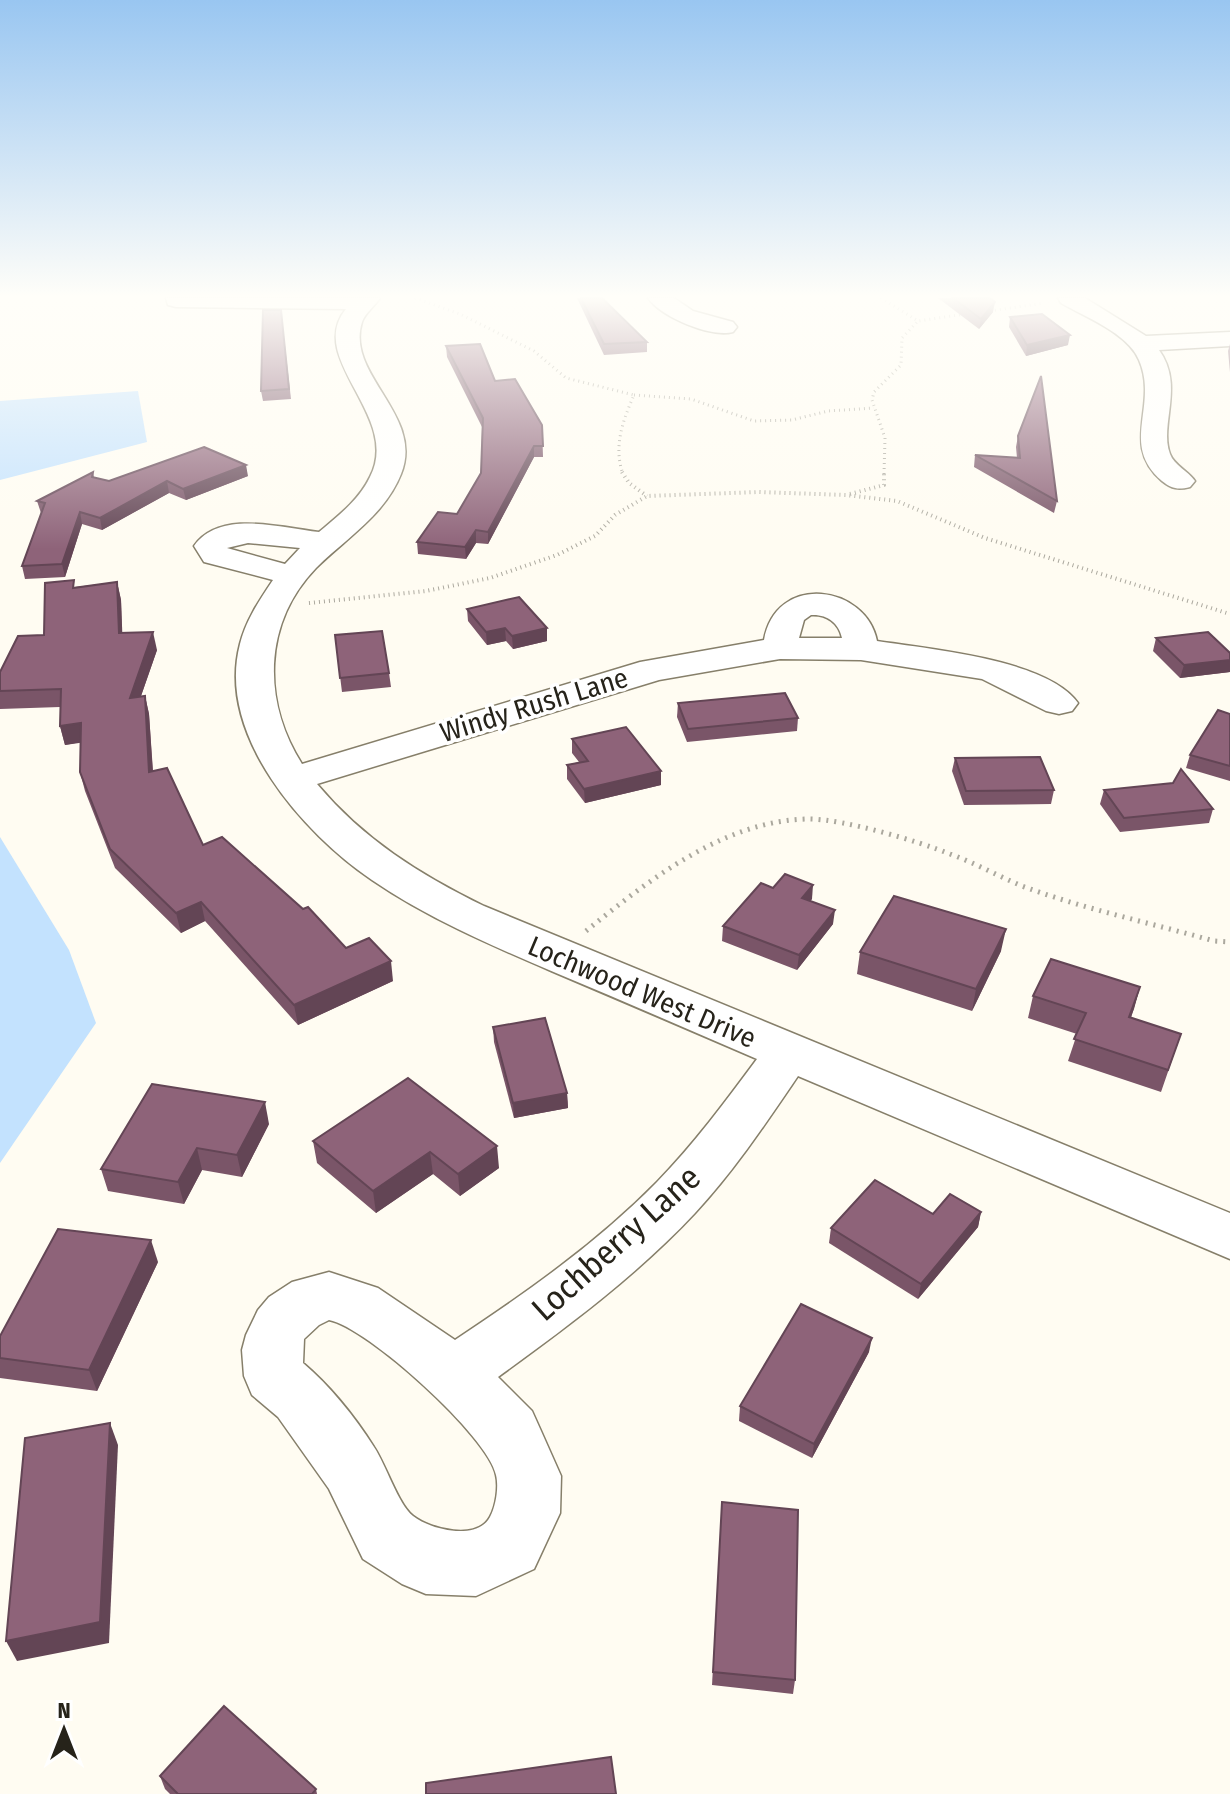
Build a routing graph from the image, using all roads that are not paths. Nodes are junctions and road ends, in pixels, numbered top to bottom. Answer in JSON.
{"nodes":[{"id":1,"x":363,"y":382,"type":"edge"},
{"id":2,"x":1158,"y":382,"type":"edge"},
{"id":3,"x":1180,"y":481,"type":"dead end"},
{"id":4,"x":324,"y":542,"type":"junction"},
{"id":5,"x":282,"y":590,"type":"junction"},
{"id":6,"x":1059,"y":703,"type":"dead end"},
{"id":7,"x":293,"y":779,"type":"junction"},
{"id":8,"x":788,"y":1054,"type":"junction"},
{"id":9,"x":1230,"y":1237,"type":"edge"},
{"id":10,"x":454,"y":1374,"type":"junction"}],
"edges":[{"from":1,"to":4,"type":"street","name":"Lochwood West Drive"},
{"from":2,"to":3,"type":"street"},
{"from":4,"to":5,"type":"street","name":"Lochwood West Drive"},
{"from":4,"to":5,"type":"street"},
{"from":5,"to":7,"type":"street","name":"Lochwood West Drive"},
{"from":6,"to":7,"type":"street","name":"Windy Rush Lane"},
{"from":7,"to":8,"type":"street","name":"Lochwood West Drive"},
{"from":8,"to":9,"type":"street","name":"Lochwood West Drive"},
{"from":8,"to":10,"type":"street","name":"Lochberry Lane"},
{"from":10,"to":10,"type":"street"}]}
